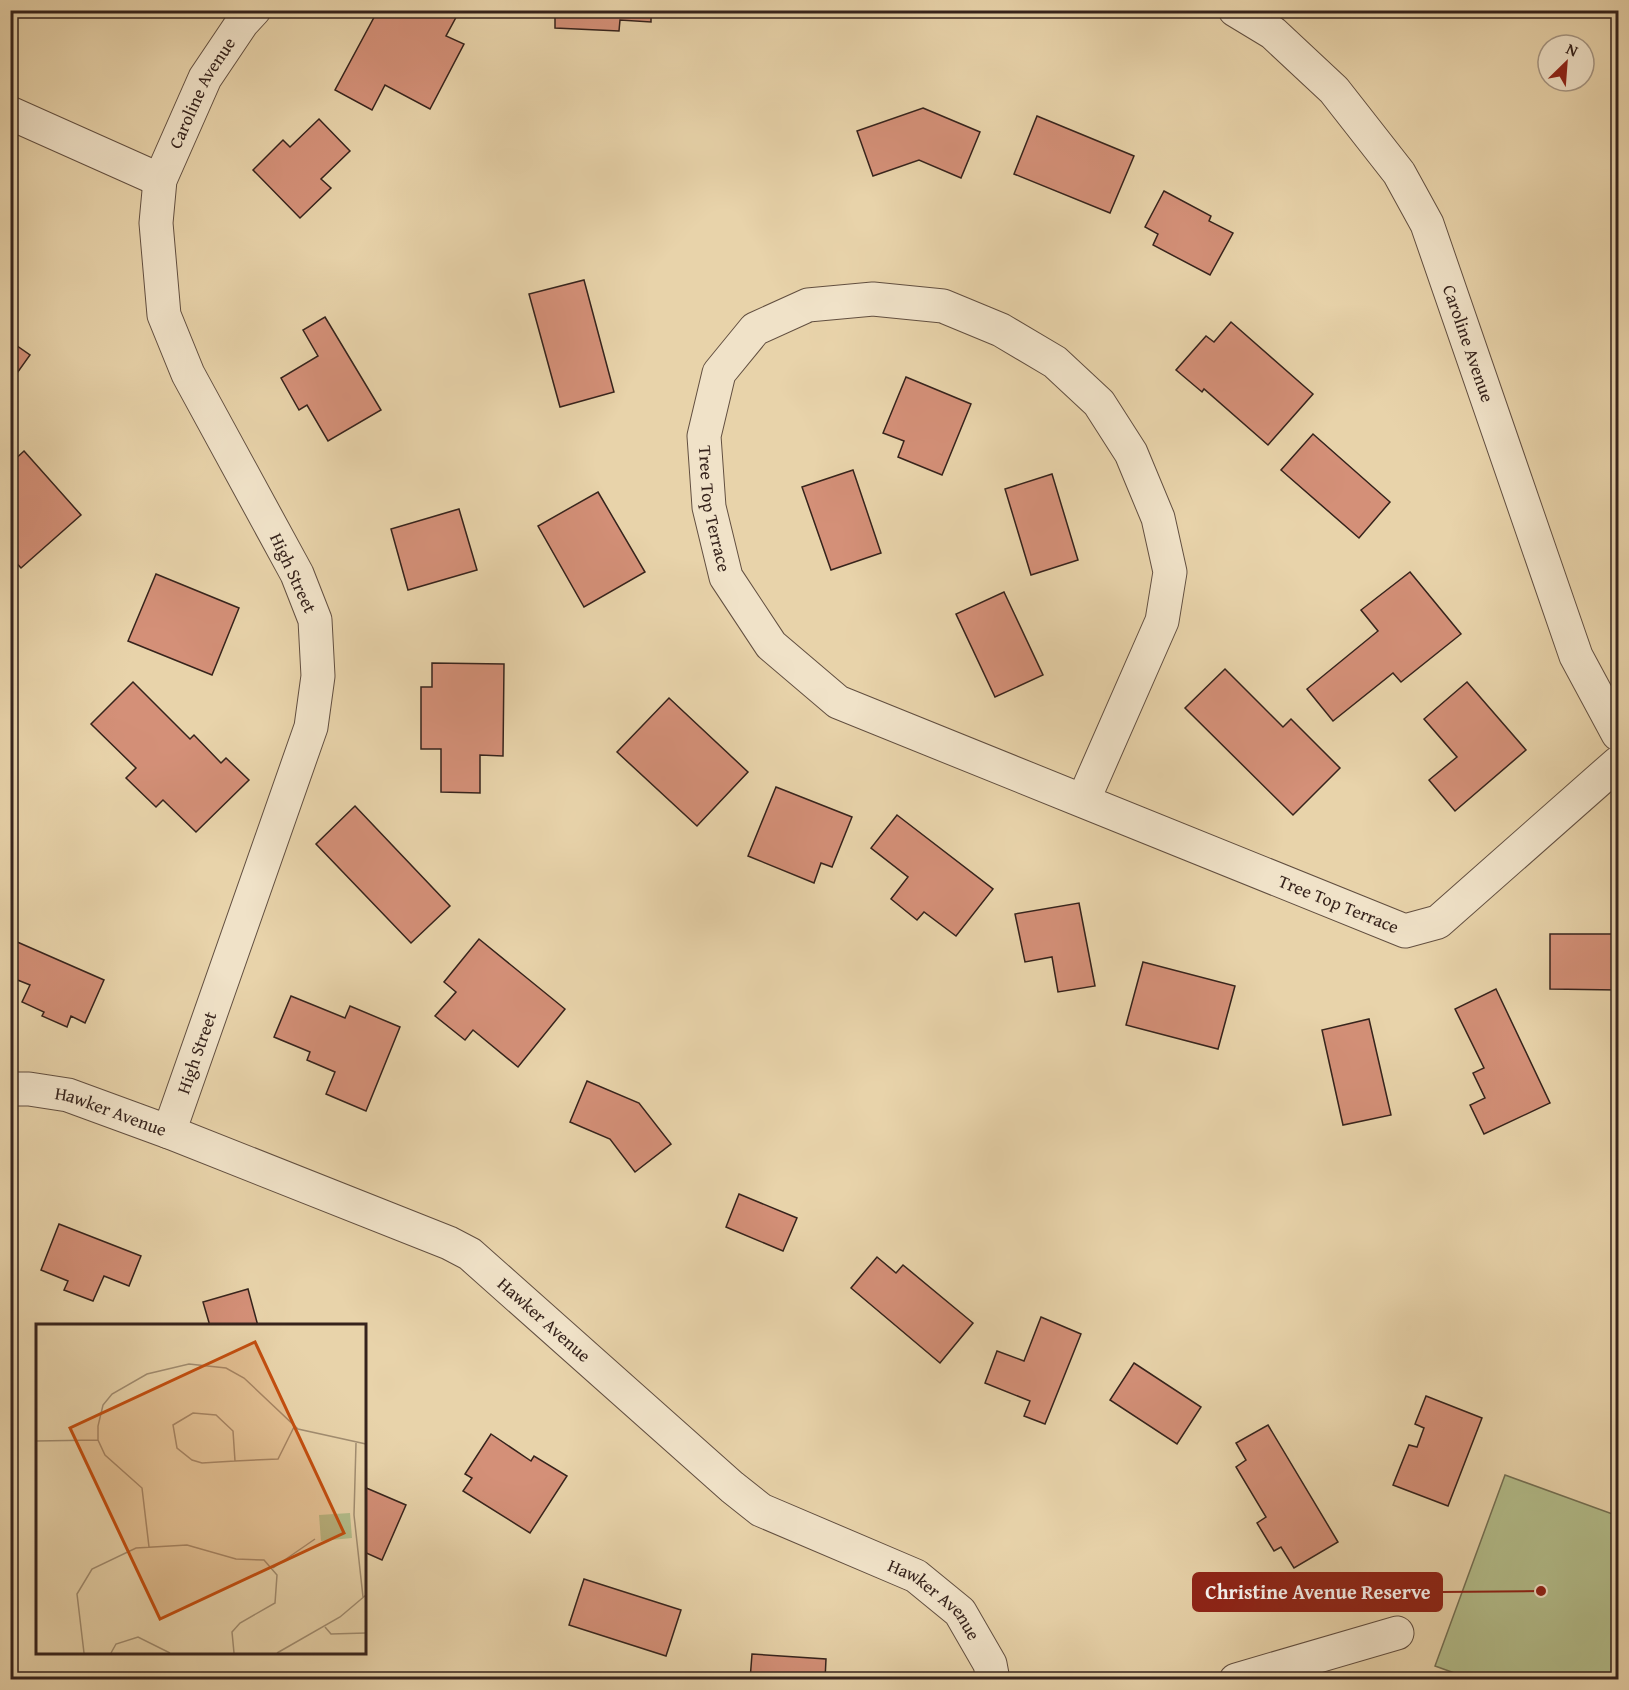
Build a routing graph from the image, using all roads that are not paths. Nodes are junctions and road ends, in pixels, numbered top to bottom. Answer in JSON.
{"nodes":[{"id":1,"x":254,"y":10,"type":"edge"},
{"id":2,"x":1235,"y":10,"type":"edge"},
{"id":3,"x":10,"y":113,"type":"edge"},
{"id":4,"x":160,"y":180,"type":"junction"},
{"id":5,"x":1618,"y":734,"type":"edge"},
{"id":6,"x":1618,"y":763,"type":"edge"},
{"id":7,"x":1083,"y":801,"type":"junction"},
{"id":8,"x":10,"y":1089,"type":"edge"},
{"id":9,"x":169,"y":1132,"type":"junction"},
{"id":10,"x":1397,"y":1633,"type":"dead end"},
{"id":11,"x":993,"y":1680,"type":"edge"},
{"id":12,"x":1236,"y":1680,"type":"edge"}],
"edges":[{"from":1,"to":4,"type":"street","name":"Caroline Avenue"},
{"from":2,"to":5,"type":"street","name":"Caroline Avenue"},
{"from":3,"to":4,"type":"street"},
{"from":4,"to":9,"type":"street","name":"High Street"},
{"from":6,"to":7,"type":"street","name":"Tree Top Terrace"},
{"from":7,"to":7,"type":"street","name":"Tree Top Terrace"},
{"from":8,"to":9,"type":"street","name":"Hawker Avenue"},
{"from":9,"to":11,"type":"street","name":"Hawker Avenue"},
{"from":10,"to":12,"type":"street"}]}
